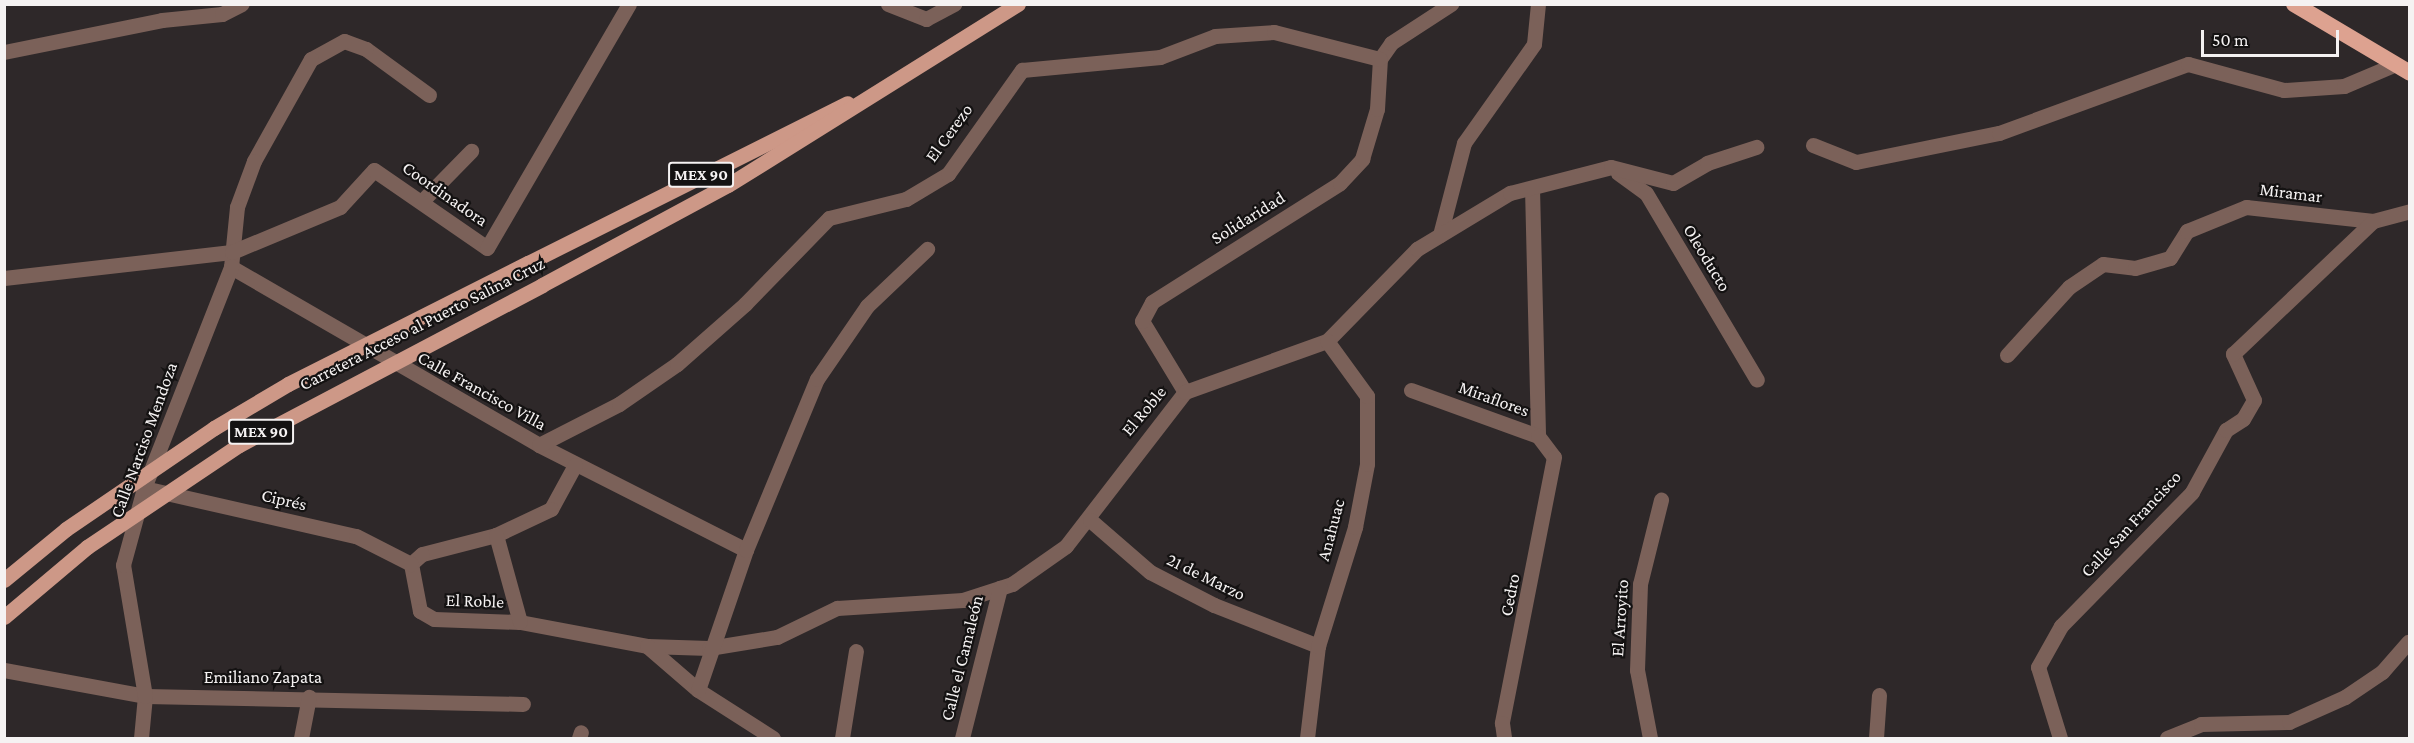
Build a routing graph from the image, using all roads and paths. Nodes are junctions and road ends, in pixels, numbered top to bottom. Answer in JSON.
{"nodes":[{"id":1,"x":242,"y":4,"type":"edge"},
{"id":2,"x":629,"y":4,"type":"edge"},
{"id":3,"x":888,"y":4,"type":"edge"},
{"id":4,"x":954,"y":4,"type":"edge"},
{"id":5,"x":1018,"y":4,"type":"edge"},
{"id":6,"x":1451,"y":4,"type":"edge"},
{"id":7,"x":1539,"y":4,"type":"edge"},
{"id":8,"x":2294,"y":4,"type":"edge"},
{"id":9,"x":222,"y":9,"type":"edge"},
{"id":10,"x":4,"y":52,"type":"edge"},
{"id":11,"x":1380,"y":59,"type":"junction"},
{"id":12,"x":2402,"y":69,"type":"edge"},
{"id":13,"x":874,"y":91,"type":"junction"},
{"id":14,"x":429,"y":96,"type":"dead end"},
{"id":15,"x":1814,"y":145,"type":"dead end"},
{"id":16,"x":1756,"y":147,"type":"dead end"},
{"id":17,"x":471,"y":151,"type":"dead end"},
{"id":18,"x":1611,"y":167,"type":"junction"},
{"id":19,"x":1532,"y":188,"type":"junction"},
{"id":20,"x":423,"y":200,"type":"junction"},
{"id":21,"x":2409,"y":211,"type":"edge"},
{"id":22,"x":2373,"y":221,"type":"junction"},
{"id":23,"x":1440,"y":235,"type":"junction"},
{"id":24,"x":927,"y":249,"type":"dead end"},
{"id":25,"x":232,"y":252,"type":"junction"},
{"id":26,"x":231,"y":267,"type":"junction"},
{"id":27,"x":4,"y":279,"type":"edge"},
{"id":28,"x":1328,"y":341,"type":"junction"},
{"id":29,"x":2007,"y":355,"type":"dead end"},
{"id":30,"x":1757,"y":380,"type":"dead end"},
{"id":31,"x":1411,"y":390,"type":"dead end"},
{"id":32,"x":1185,"y":392,"type":"junction"},
{"id":33,"x":1538,"y":436,"type":"junction"},
{"id":34,"x":539,"y":445,"type":"junction"},
{"id":35,"x":1554,"y":458,"type":"joint"},
{"id":36,"x":575,"y":465,"type":"junction"},
{"id":37,"x":144,"y":488,"type":"junction"},
{"id":38,"x":1661,"y":500,"type":"dead end"},
{"id":39,"x":1090,"y":520,"type":"junction"},
{"id":40,"x":496,"y":535,"type":"junction"},
{"id":41,"x":746,"y":550,"type":"junction"},
{"id":42,"x":411,"y":564,"type":"junction"},
{"id":43,"x":4,"y":580,"type":"edge"},
{"id":44,"x":1000,"y":588,"type":"junction"},
{"id":45,"x":4,"y":617,"type":"edge"},
{"id":46,"x":520,"y":622,"type":"junction"},
{"id":47,"x":2408,"y":642,"type":"dead end"},
{"id":48,"x":647,"y":646,"type":"junction"},
{"id":49,"x":1318,"y":646,"type":"junction"},
{"id":50,"x":709,"y":648,"type":"junction"},
{"id":51,"x":856,"y":651,"type":"dead end"},
{"id":52,"x":4,"y":670,"type":"edge"},
{"id":53,"x":698,"y":690,"type":"junction"},
{"id":54,"x":1879,"y":695,"type":"dead end"},
{"id":55,"x":145,"y":696,"type":"junction"},
{"id":56,"x":309,"y":697,"type":"junction"},
{"id":57,"x":523,"y":704,"type":"dead end"},
{"id":58,"x":141,"y":738,"type":"edge"},
{"id":59,"x":301,"y":738,"type":"edge"},
{"id":60,"x":773,"y":738,"type":"edge"},
{"id":61,"x":842,"y":738,"type":"edge"},
{"id":62,"x":962,"y":738,"type":"edge"},
{"id":63,"x":1307,"y":738,"type":"edge"},
{"id":64,"x":1504,"y":738,"type":"edge"},
{"id":65,"x":1650,"y":738,"type":"edge"},
{"id":66,"x":1876,"y":738,"type":"edge"},
{"id":67,"x":2060,"y":738,"type":"edge"},
{"id":68,"x":2166,"y":738,"type":"edge"}],
"edges":[{"from":1,"to":9,"type":"street"},
{"from":2,"to":20,"type":"street","name":"Coordinadora"},
{"from":3,"to":4,"type":"street"},
{"from":5,"to":13,"type":"main road","name":"Carretera Acceso al Puerto Salina Cruz","number":"MEX 90"},
{"from":6,"to":11,"type":"street"},
{"from":7,"to":23,"type":"street"},
{"from":8,"to":12,"type":"highway"},
{"from":9,"to":10,"type":"street"},
{"from":11,"to":32,"type":"street","name":"Solidaridad"},
{"from":11,"to":34,"type":"street","name":"El Cerezo"},
{"from":12,"to":15,"type":"street"},
{"from":13,"to":43,"type":"main road","name":"Carretera Acceso al Puerto Salina Cruz","number":"MEX 90","bridge":true},
{"from":13,"to":45,"type":"main road","name":"Carretera Acceso al Puerto Salina Cruz","number":"MEX 90","bridge":true},
{"from":14,"to":25,"type":"street"},
{"from":16,"to":18,"type":"street"},
{"from":17,"to":20,"type":"street"},
{"from":18,"to":19,"type":"street","name":"El Roble"},
{"from":18,"to":30,"type":"street","name":"Oleoducto"},
{"from":19,"to":23,"type":"street","name":"El Roble"},
{"from":19,"to":33,"type":"street"},
{"from":20,"to":25,"type":"street","name":"Coordinadora"},
{"from":21,"to":22,"type":"street","name":"Miramar"},
{"from":22,"to":29,"type":"street","name":"Miramar"},
{"from":22,"to":67,"type":"street","name":"Calle San Francisco"},
{"from":23,"to":28,"type":"street","name":"El Roble"},
{"from":24,"to":41,"type":"street"},
{"from":25,"to":26,"type":"street"},
{"from":25,"to":27,"type":"street"},
{"from":26,"to":34,"type":"street","name":"Calle Francisco Villa"},
{"from":26,"to":37,"type":"street","name":"Calle Narciso Mendoza"},
{"from":28,"to":32,"type":"street","name":"El Roble"},
{"from":28,"to":49,"type":"street","name":"Anahuac"},
{"from":31,"to":33,"type":"street","name":"Miraflores"},
{"from":32,"to":39,"type":"street","name":"El Roble"},
{"from":33,"to":35,"type":"street","name":"Miraflores"},
{"from":34,"to":36,"type":"street","name":"Calle Francisco Villa"},
{"from":35,"to":64,"type":"street","name":"Cedro"},
{"from":36,"to":40,"type":"street"},
{"from":36,"to":41,"type":"street","name":"Calle Francisco Villa"},
{"from":37,"to":42,"type":"street","name":"Ciprés"},
{"from":37,"to":55,"type":"street","name":"Calle Narciso Mendoza"},
{"from":38,"to":65,"type":"street","name":"El Arroyito"},
{"from":39,"to":44,"type":"street","name":"El Roble"},
{"from":39,"to":49,"type":"street","name":"21 de Marzo"},
{"from":40,"to":42,"type":"street"},
{"from":40,"to":46,"type":"street"},
{"from":41,"to":50,"type":"street"},
{"from":42,"to":46,"type":"street","name":"El Roble"},
{"from":44,"to":50,"type":"street","name":"El Roble"},
{"from":44,"to":62,"type":"street","name":"Calle el Camaleón"},
{"from":46,"to":48,"type":"street","name":"El Roble"},
{"from":47,"to":68,"type":"street"},
{"from":48,"to":50,"type":"street","name":"El Roble"},
{"from":48,"to":53,"type":"street"},
{"from":49,"to":63,"type":"street","name":"Anahuac"},
{"from":50,"to":53,"type":"street"},
{"from":51,"to":61,"type":"street"},
{"from":52,"to":55,"type":"street","name":"Emiliano Zapata"},
{"from":53,"to":60,"type":"street"},
{"from":54,"to":66,"type":"street"},
{"from":55,"to":56,"type":"street","name":"Emiliano Zapata"},
{"from":55,"to":58,"type":"street","name":"Calle Narciso Mendoza"},
{"from":56,"to":57,"type":"street","name":"Emiliano Zapata"},
{"from":56,"to":59,"type":"street"}]}
